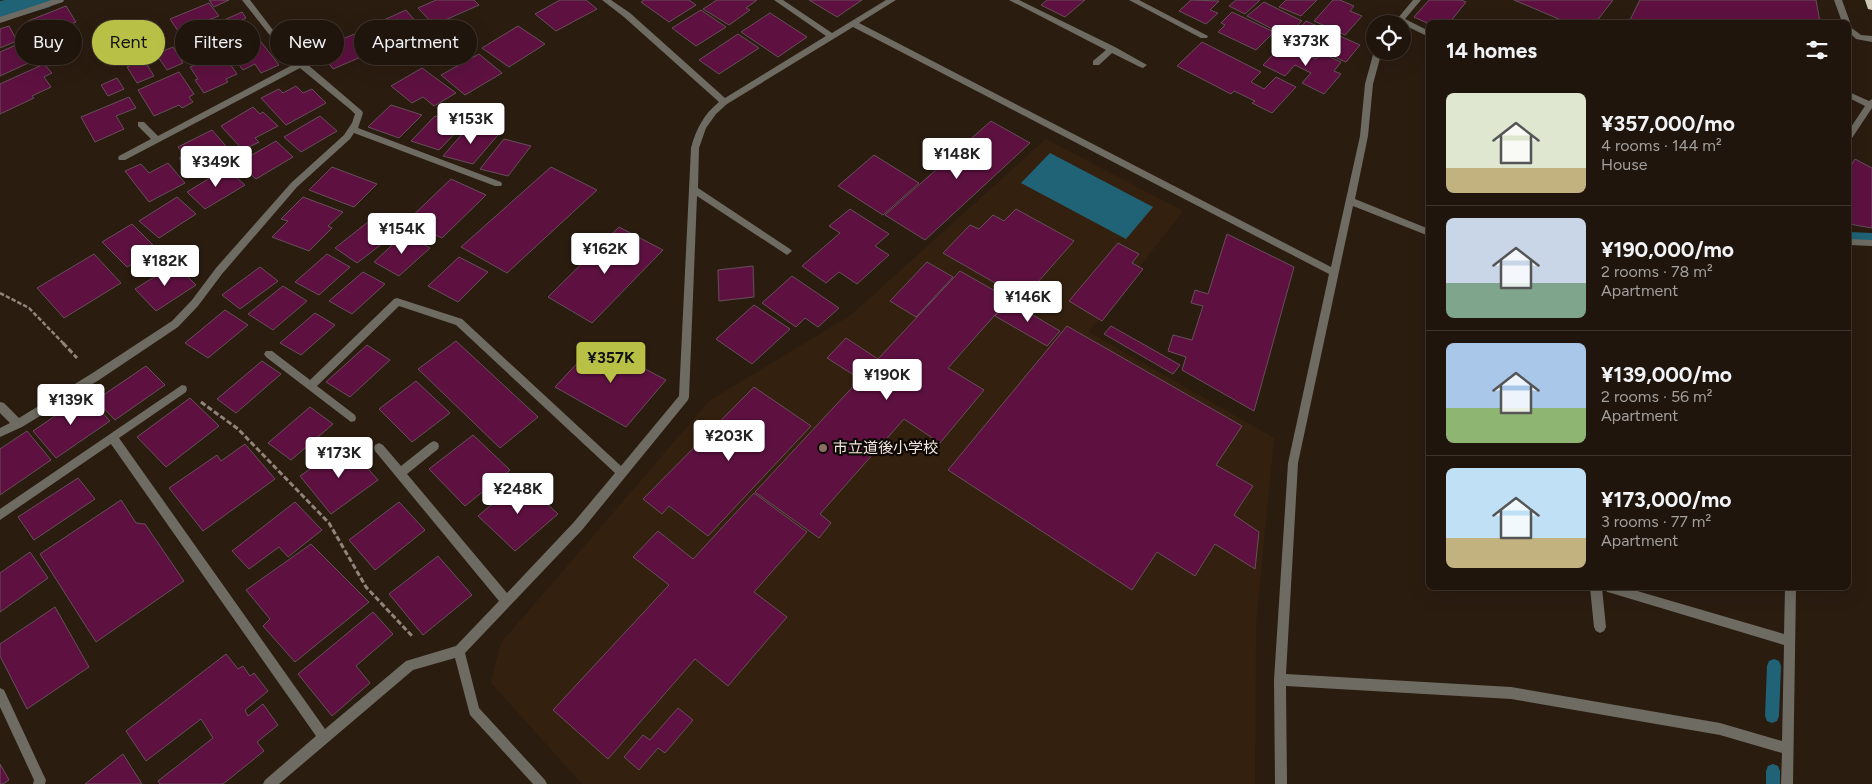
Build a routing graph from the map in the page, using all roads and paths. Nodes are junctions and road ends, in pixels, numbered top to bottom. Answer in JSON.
{"nodes":[{"id":1,"x":60,"y":0,"type":"edge"},
{"id":2,"x":246,"y":0,"type":"edge"},
{"id":3,"x":778,"y":0,"type":"edge"},
{"id":4,"x":892,"y":0,"type":"edge"},
{"id":5,"x":1013,"y":0,"type":"edge"},
{"id":6,"x":1133,"y":0,"type":"edge"},
{"id":7,"x":1417,"y":0,"type":"edge"},
{"id":8,"x":1838,"y":0,"type":"edge"},
{"id":9,"x":1870,"y":0,"type":"edge"},
{"id":10,"x":613,"y":1,"type":"edge"},
{"id":11,"x":1872,"y":7,"type":"edge"},
{"id":12,"x":1405,"y":15,"type":"edge"},
{"id":13,"x":0,"y":20,"type":"edge"},
{"id":14,"x":1845,"y":20,"type":"edge"},
{"id":15,"x":852,"y":23,"type":"junction"},
{"id":16,"x":1411,"y":27,"type":"edge"},
{"id":17,"x":1851,"y":30,"type":"edge"},
{"id":18,"x":270,"y":31,"type":"edge"},
{"id":19,"x":1426,"y":33,"type":"edge"},
{"id":20,"x":831,"y":36,"type":"junction"},
{"id":21,"x":1204,"y":36,"type":"dead end"},
{"id":22,"x":1872,"y":39,"type":"edge"},
{"id":23,"x":1112,"y":49,"type":"junction"},
{"id":24,"x":1376,"y":60,"type":"edge"},
{"id":25,"x":1096,"y":63,"type":"dead end"},
{"id":26,"x":1143,"y":64,"type":"dead end"},
{"id":27,"x":299,"y":65,"type":"edge"},
{"id":28,"x":302,"y":65,"type":"edge"},
{"id":29,"x":1851,"y":97,"type":"edge"},
{"id":30,"x":724,"y":102,"type":"junction"},
{"id":31,"x":1871,"y":104,"type":"edge"},
{"id":32,"x":141,"y":124,"type":"dead end"},
{"id":33,"x":353,"y":129,"type":"junction"},
{"id":34,"x":1851,"y":133,"type":"edge"},
{"id":35,"x":156,"y":140,"type":"junction"},
{"id":36,"x":122,"y":158,"type":"dead end"},
{"id":37,"x":498,"y":184,"type":"dead end"},
{"id":38,"x":693,"y":189,"type":"junction"},
{"id":39,"x":1350,"y":201,"type":"junction"},
{"id":40,"x":1426,"y":232,"type":"edge"},
{"id":41,"x":1851,"y":242,"type":"edge"},
{"id":42,"x":1872,"y":243,"type":"edge"},
{"id":43,"x":787,"y":251,"type":"dead end"},
{"id":44,"x":1335,"y":273,"type":"junction"},
{"id":45,"x":0,"y":293,"type":"edge"},
{"id":46,"x":269,"y":354,"type":"dead end"},
{"id":47,"x":95,"y":377,"type":"junction"},
{"id":48,"x":310,"y":386,"type":"junction"},
{"id":49,"x":182,"y":389,"type":"joint"},
{"id":50,"x":0,"y":406,"type":"edge"},
{"id":51,"x":351,"y":418,"type":"dead end"},
{"id":52,"x":18,"y":424,"type":"junction"},
{"id":53,"x":0,"y":433,"type":"edge"},
{"id":54,"x":112,"y":438,"type":"junction"},
{"id":55,"x":434,"y":446,"type":"dead end"},
{"id":56,"x":379,"y":448,"type":"dead end"},
{"id":57,"x":400,"y":473,"type":"junction"},
{"id":58,"x":622,"y":473,"type":"junction"},
{"id":59,"x":0,"y":515,"type":"edge"},
{"id":60,"x":1596,"y":590,"type":"edge"},
{"id":61,"x":1618,"y":590,"type":"edge"},
{"id":62,"x":1791,"y":590,"type":"edge"},
{"id":63,"x":507,"y":601,"type":"junction"},
{"id":64,"x":1600,"y":627,"type":"dead end"},
{"id":65,"x":1790,"y":641,"type":"junction"},
{"id":66,"x":459,"y":651,"type":"junction"},
{"id":67,"x":424,"y":661,"type":"junction"},
{"id":68,"x":1280,"y":680,"type":"junction"},
{"id":69,"x":0,"y":694,"type":"edge"},
{"id":70,"x":324,"y":737,"type":"junction"},
{"id":71,"x":1788,"y":749,"type":"junction"},
{"id":72,"x":39,"y":784,"type":"edge"},
{"id":73,"x":269,"y":784,"type":"edge"},
{"id":74,"x":541,"y":784,"type":"edge"},
{"id":75,"x":1282,"y":784,"type":"edge"},
{"id":76,"x":1787,"y":784,"type":"edge"}],
"edges":[{"from":1,"to":13,"type":"street"},
{"from":2,"to":18,"type":"street"},
{"from":3,"to":20,"type":"street"},
{"from":4,"to":15,"type":"street"},
{"from":5,"to":23,"type":"street"},
{"from":6,"to":21,"type":"street"},
{"from":7,"to":12,"type":"street"},
{"from":8,"to":14,"type":"street"},
{"from":9,"to":11,"type":"highway"},
{"from":10,"to":30,"type":"street"},
{"from":15,"to":20,"type":"street"},
{"from":15,"to":44,"type":"street"},
{"from":16,"to":19,"type":"street"},
{"from":17,"to":22,"type":"street"},
{"from":20,"to":30,"type":"street"},
{"from":23,"to":25,"type":"street"},
{"from":23,"to":26,"type":"street"},
{"from":24,"to":39,"type":"street"},
{"from":27,"to":35,"type":"street"},
{"from":28,"to":33,"type":"street"},
{"from":29,"to":31,"type":"street"},
{"from":30,"to":38,"type":"street"},
{"from":31,"to":34,"type":"street"},
{"from":32,"to":35,"type":"street"},
{"from":33,"to":37,"type":"street"},
{"from":33,"to":47,"type":"street"},
{"from":35,"to":36,"type":"street"},
{"from":38,"to":43,"type":"street"},
{"from":38,"to":58,"type":"street"},
{"from":39,"to":40,"type":"street"},
{"from":39,"to":44,"type":"street"},
{"from":41,"to":42,"type":"street"},
{"from":44,"to":68,"type":"street"},
{"from":45,"to":47,"type":"path"},
{"from":46,"to":48,"type":"street"},
{"from":47,"to":52,"type":"street"},
{"from":48,"to":51,"type":"street"},
{"from":48,"to":58,"type":"street"},
{"from":49,"to":54,"type":"street"},
{"from":49,"to":67,"type":"path"},
{"from":50,"to":52,"type":"street"},
{"from":52,"to":53,"type":"street"},
{"from":54,"to":59,"type":"street"},
{"from":54,"to":70,"type":"street"},
{"from":55,"to":57,"type":"street"},
{"from":56,"to":57,"type":"street"},
{"from":57,"to":63,"type":"street"},
{"from":58,"to":63,"type":"street"},
{"from":60,"to":64,"type":"street"},
{"from":61,"to":65,"type":"street"},
{"from":62,"to":65,"type":"street"},
{"from":63,"to":66,"type":"street"},
{"from":65,"to":71,"type":"street"},
{"from":66,"to":67,"type":"street"},
{"from":66,"to":74,"type":"street"},
{"from":67,"to":70,"type":"street"},
{"from":68,"to":71,"type":"street"},
{"from":68,"to":75,"type":"street"},
{"from":69,"to":72,"type":"street"},
{"from":70,"to":73,"type":"street"},
{"from":71,"to":76,"type":"street"}]}
